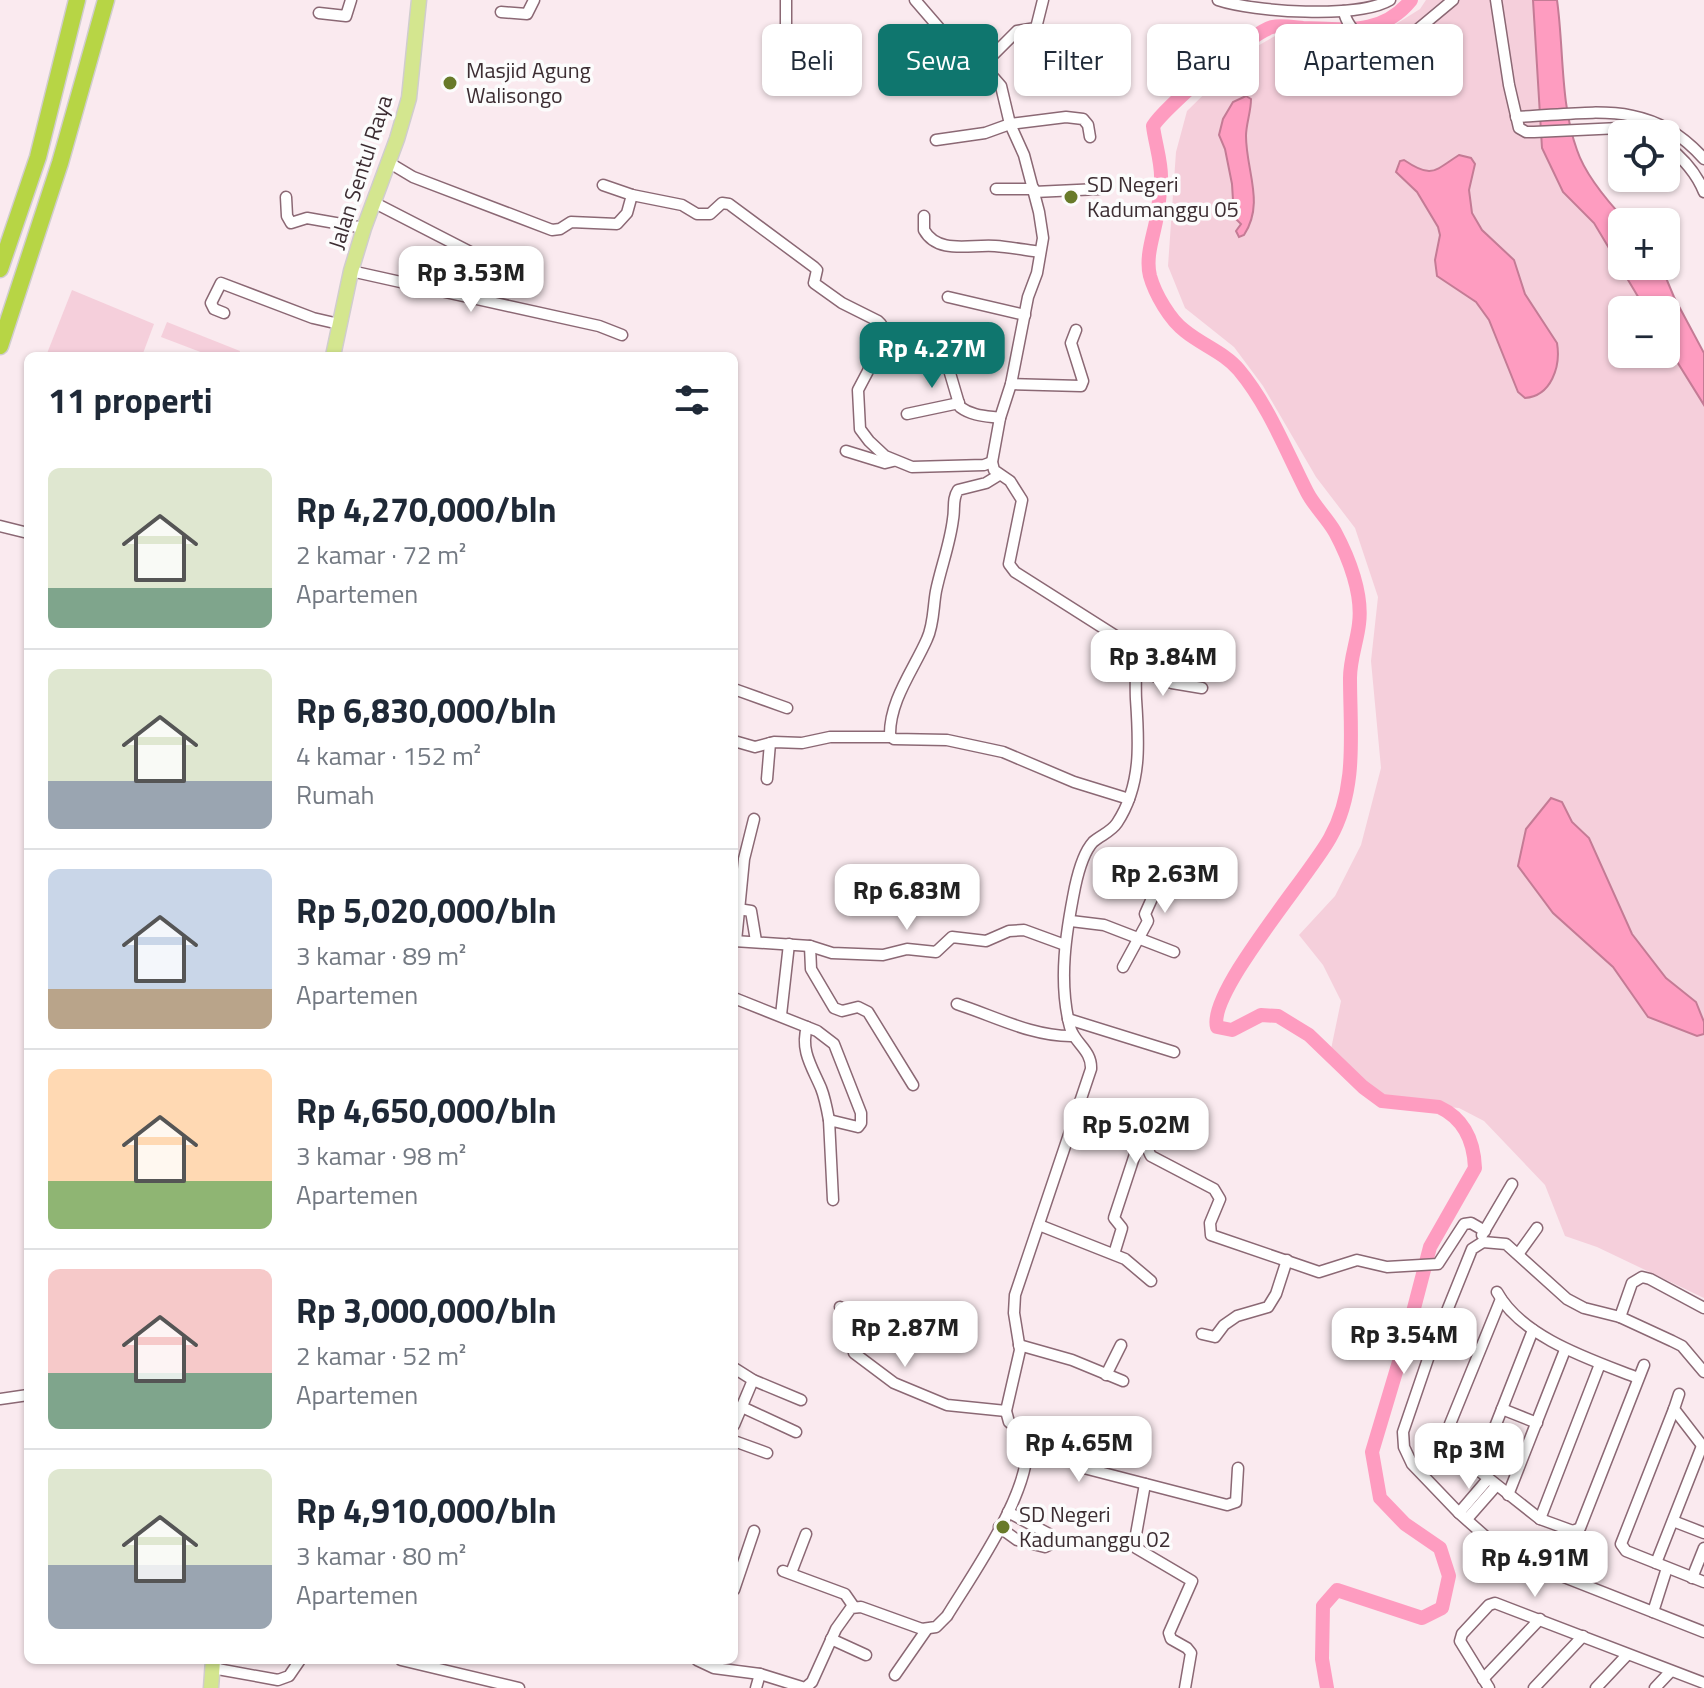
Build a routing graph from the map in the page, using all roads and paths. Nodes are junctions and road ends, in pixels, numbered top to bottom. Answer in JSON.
{"nodes":[{"id":1,"x":77,"y":0,"type":"edge"},
{"id":2,"x":106,"y":0,"type":"edge"},
{"id":3,"x":351,"y":0,"type":"edge"},
{"id":4,"x":419,"y":0,"type":"edge"},
{"id":5,"x":534,"y":0,"type":"edge"},
{"id":6,"x":786,"y":0,"type":"edge"},
{"id":7,"x":915,"y":0,"type":"edge"},
{"id":8,"x":1043,"y":0,"type":"edge"},
{"id":9,"x":1218,"y":0,"type":"edge"},
{"id":10,"x":1390,"y":0,"type":"edge"},
{"id":11,"x":1453,"y":0,"type":"edge"},
{"id":12,"x":1496,"y":0,"type":"edge"},
{"id":13,"x":501,"y":12,"type":"dead end"},
{"id":14,"x":319,"y":13,"type":"dead end"},
{"id":15,"x":1344,"y":16,"type":"junction"},
{"id":16,"x":786,"y":24,"type":"dead end"},
{"id":17,"x":936,"y":24,"type":"edge"},
{"id":18,"x":998,"y":50,"type":"edge"},
{"id":19,"x":998,"y":85,"type":"edge"},
{"id":20,"x":1606,"y":113,"type":"junction"},
{"id":21,"x":1516,"y":117,"type":"junction"},
{"id":22,"x":1010,"y":124,"type":"junction"},
{"id":23,"x":1607,"y":128,"type":"joint"},
{"id":24,"x":1090,"y":137,"type":"dead end"},
{"id":25,"x":936,"y":140,"type":"dead end"},
{"id":26,"x":1680,"y":155,"type":"edge"},
{"id":27,"x":1704,"y":159,"type":"edge"},
{"id":28,"x":388,"y":162,"type":"junction"},
{"id":29,"x":603,"y":185,"type":"dead end"},
{"id":30,"x":996,"y":189,"type":"dead end"},
{"id":31,"x":1099,"y":189,"type":"dead end"},
{"id":32,"x":1034,"y":190,"type":"junction"},
{"id":33,"x":1704,"y":192,"type":"edge"},
{"id":34,"x":632,"y":195,"type":"junction"},
{"id":35,"x":286,"y":197,"type":"dead end"},
{"id":36,"x":373,"y":202,"type":"junction"},
{"id":37,"x":924,"y":216,"type":"dead end"},
{"id":38,"x":364,"y":228,"type":"junction"},
{"id":39,"x":1040,"y":252,"type":"junction"},
{"id":40,"x":0,"y":269,"type":"edge"},
{"id":41,"x":351,"y":271,"type":"junction"},
{"id":42,"x":517,"y":276,"type":"dead end"},
{"id":43,"x":948,"y":297,"type":"dead end"},
{"id":44,"x":224,"y":313,"type":"dead end"},
{"id":45,"x":1025,"y":315,"type":"junction"},
{"id":46,"x":339,"y":324,"type":"junction"},
{"id":47,"x":1076,"y":330,"type":"dead end"},
{"id":48,"x":881,"y":331,"type":"junction"},
{"id":49,"x":622,"y":335,"type":"dead end"},
{"id":50,"x":0,"y":346,"type":"edge"},
{"id":51,"x":334,"y":352,"type":"edge"},
{"id":52,"x":1011,"y":384,"type":"junction"},
{"id":53,"x":959,"y":403,"type":"junction"},
{"id":54,"x":907,"y":414,"type":"dead end"},
{"id":55,"x":1000,"y":418,"type":"junction"},
{"id":56,"x":846,"y":451,"type":"dead end"},
{"id":57,"x":894,"y":460,"type":"junction"},
{"id":58,"x":992,"y":462,"type":"junction"},
{"id":59,"x":999,"y":475,"type":"junction"},
{"id":60,"x":0,"y":526,"type":"edge"},
{"id":61,"x":24,"y":532,"type":"edge"},
{"id":62,"x":1136,"y":669,"type":"junction"},
{"id":63,"x":1202,"y":688,"type":"dead end"},
{"id":64,"x":738,"y":690,"type":"edge"},
{"id":65,"x":787,"y":708,"type":"dead end"},
{"id":66,"x":891,"y":737,"type":"junction"},
{"id":67,"x":738,"y":742,"type":"edge"},
{"id":68,"x":770,"y":743,"type":"junction"},
{"id":69,"x":767,"y":779,"type":"dead end"},
{"id":70,"x":1129,"y":799,"type":"junction"},
{"id":71,"x":754,"y":819,"type":"dead end"},
{"id":72,"x":1162,"y":876,"type":"dead end"},
{"id":73,"x":738,"y":909,"type":"joint"},
{"id":74,"x":1071,"y":921,"type":"junction"},
{"id":75,"x":1137,"y":938,"type":"junction"},
{"id":76,"x":738,"y":941,"type":"edge"},
{"id":77,"x":756,"y":941,"type":"junction"},
{"id":78,"x":789,"y":944,"type":"junction"},
{"id":79,"x":1065,"y":945,"type":"junction"},
{"id":80,"x":810,"y":946,"type":"junction"},
{"id":81,"x":1174,"y":952,"type":"dead end"},
{"id":82,"x":1123,"y":967,"type":"dead end"},
{"id":83,"x":738,"y":999,"type":"edge"},
{"id":84,"x":957,"y":1004,"type":"dead end"},
{"id":85,"x":781,"y":1015,"type":"junction"},
{"id":86,"x":1068,"y":1019,"type":"junction"},
{"id":87,"x":807,"y":1027,"type":"junction"},
{"id":88,"x":1073,"y":1036,"type":"junction"},
{"id":89,"x":1174,"y":1052,"type":"dead end"},
{"id":90,"x":913,"y":1085,"type":"dead end"},
{"id":91,"x":1076,"y":1112,"type":"junction"},
{"id":92,"x":829,"y":1120,"type":"junction"},
{"id":93,"x":1140,"y":1139,"type":"junction"},
{"id":94,"x":1512,"y":1184,"type":"dead end"},
{"id":95,"x":833,"y":1200,"type":"dead end"},
{"id":96,"x":1039,"y":1225,"type":"junction"},
{"id":97,"x":1537,"y":1228,"type":"dead end"},
{"id":98,"x":1485,"y":1231,"type":"junction"},
{"id":99,"x":1477,"y":1244,"type":"junction"},
{"id":100,"x":1519,"y":1253,"type":"junction"},
{"id":101,"x":1114,"y":1254,"type":"junction"},
{"id":102,"x":1287,"y":1260,"type":"junction"},
{"id":103,"x":1151,"y":1281,"type":"dead end"},
{"id":104,"x":840,"y":1307,"type":"dead end"},
{"id":105,"x":1704,"y":1308,"type":"edge"},
{"id":106,"x":1620,"y":1317,"type":"junction"},
{"id":107,"x":1533,"y":1330,"type":"junction"},
{"id":108,"x":1202,"y":1334,"type":"dead end"},
{"id":109,"x":1019,"y":1345,"type":"junction"},
{"id":110,"x":1121,"y":1345,"type":"dead end"},
{"id":111,"x":1565,"y":1350,"type":"junction"},
{"id":112,"x":1600,"y":1364,"type":"junction"},
{"id":113,"x":1644,"y":1365,"type":"dead end"},
{"id":114,"x":738,"y":1371,"type":"edge"},
{"id":115,"x":1704,"y":1372,"type":"edge"},
{"id":116,"x":1106,"y":1375,"type":"junction"},
{"id":117,"x":1638,"y":1378,"type":"junction"},
{"id":118,"x":753,"y":1380,"type":"junction"},
{"id":119,"x":1123,"y":1381,"type":"dead end"},
{"id":120,"x":1679,"y":1394,"type":"dead end"},
{"id":121,"x":24,"y":1396,"type":"edge"},
{"id":122,"x":0,"y":1399,"type":"edge"},
{"id":123,"x":801,"y":1400,"type":"dead end"},
{"id":124,"x":738,"y":1408,"type":"edge"},
{"id":125,"x":1502,"y":1409,"type":"junction"},
{"id":126,"x":1674,"y":1409,"type":"junction"},
{"id":127,"x":1006,"y":1411,"type":"junction"},
{"id":128,"x":1537,"y":1423,"type":"junction"},
{"id":129,"x":796,"y":1432,"type":"dead end"},
{"id":130,"x":738,"y":1442,"type":"edge"},
{"id":131,"x":1703,"y":1447,"type":"edge"},
{"id":132,"x":767,"y":1453,"type":"dead end"},
{"id":133,"x":1028,"y":1454,"type":"junction"},
{"id":134,"x":1238,"y":1468,"type":"dead end"},
{"id":135,"x":1478,"y":1470,"type":"junction"},
{"id":136,"x":1492,"y":1482,"type":"junction"},
{"id":137,"x":1145,"y":1484,"type":"junction"},
{"id":138,"x":1508,"y":1495,"type":"junction"},
{"id":139,"x":1008,"y":1512,"type":"junction"},
{"id":140,"x":1463,"y":1516,"type":"junction"},
{"id":141,"x":1540,"y":1519,"type":"junction"},
{"id":142,"x":1673,"y":1521,"type":"junction"},
{"id":143,"x":999,"y":1527,"type":"junction"},
{"id":144,"x":754,"y":1531,"type":"dead end"},
{"id":145,"x":1704,"y":1533,"type":"edge"},
{"id":146,"x":806,"y":1534,"type":"dead end"},
{"id":147,"x":1704,"y":1548,"type":"edge"},
{"id":148,"x":1656,"y":1563,"type":"junction"},
{"id":149,"x":1667,"y":1568,"type":"junction"},
{"id":150,"x":738,"y":1578,"type":"edge"},
{"id":151,"x":1692,"y":1578,"type":"junction"},
{"id":152,"x":1704,"y":1582,"type":"edge"},
{"id":153,"x":854,"y":1607,"type":"junction"},
{"id":154,"x":1653,"y":1612,"type":"junction"},
{"id":155,"x":1540,"y":1619,"type":"junction"},
{"id":156,"x":927,"y":1629,"type":"junction"},
{"id":157,"x":1704,"y":1632,"type":"edge"},
{"id":158,"x":1583,"y":1636,"type":"junction"},
{"id":159,"x":831,"y":1639,"type":"junction"},
{"id":160,"x":866,"y":1655,"type":"dead end"},
{"id":161,"x":1627,"y":1655,"type":"junction"},
{"id":162,"x":212,"y":1664,"type":"edge"},
{"id":163,"x":297,"y":1664,"type":"edge"},
{"id":164,"x":418,"y":1664,"type":"edge"},
{"id":165,"x":708,"y":1664,"type":"edge"},
{"id":166,"x":1670,"y":1672,"type":"junction"},
{"id":167,"x":760,"y":1674,"type":"junction"},
{"id":168,"x":895,"y":1675,"type":"dead end"},
{"id":169,"x":1704,"y":1683,"type":"edge"},
{"id":170,"x":1486,"y":1684,"type":"edge"},
{"id":171,"x":211,"y":1688,"type":"edge"},
{"id":172,"x":519,"y":1688,"type":"edge"},
{"id":173,"x":756,"y":1688,"type":"edge"},
{"id":174,"x":1185,"y":1688,"type":"edge"},
{"id":175,"x":1534,"y":1688,"type":"edge"},
{"id":176,"x":1596,"y":1688,"type":"edge"},
{"id":177,"x":1655,"y":1688,"type":"edge"}],
"edges":[{"from":1,"to":40,"type":"highway"},
{"from":2,"to":50,"type":"highway"},
{"from":3,"to":14,"type":"street"},
{"from":4,"to":28,"type":"main road","name":"Jalan Sentul Raya"},
{"from":5,"to":13,"type":"street"},
{"from":6,"to":16,"type":"street"},
{"from":7,"to":17,"type":"street"},
{"from":8,"to":18,"type":"street"},
{"from":9,"to":15,"type":"street"},
{"from":10,"to":15,"type":"street"},
{"from":11,"to":15,"type":"street"},
{"from":12,"to":21,"type":"street"},
{"from":19,"to":22,"type":"street"},
{"from":20,"to":21,"type":"street"},
{"from":20,"to":23,"type":"street"},
{"from":20,"to":27,"type":"street"},
{"from":21,"to":23,"type":"street"},
{"from":22,"to":24,"type":"street"},
{"from":22,"to":25,"type":"street"},
{"from":22,"to":32,"type":"street"},
{"from":26,"to":33,"type":"street"},
{"from":28,"to":34,"type":"street"},
{"from":28,"to":36,"type":"main road","name":"Jalan Sentul Raya"},
{"from":29,"to":34,"type":"street"},
{"from":30,"to":32,"type":"street"},
{"from":31,"to":32,"type":"street"},
{"from":32,"to":39,"type":"street"},
{"from":34,"to":48,"type":"street"},
{"from":35,"to":38,"type":"street"},
{"from":36,"to":38,"type":"main road","name":"Jalan Sentul Raya"},
{"from":36,"to":42,"type":"street"},
{"from":37,"to":39,"type":"street"},
{"from":38,"to":41,"type":"main road","name":"Jalan Sentul Raya"},
{"from":39,"to":45,"type":"street"},
{"from":41,"to":46,"type":"main road","name":"Jalan Sentul Raya"},
{"from":41,"to":49,"type":"street"},
{"from":43,"to":45,"type":"street"},
{"from":44,"to":46,"type":"street"},
{"from":45,"to":52,"type":"street"},
{"from":46,"to":51,"type":"main road","name":"Jalan Sentul Raya"},
{"from":47,"to":52,"type":"street"},
{"from":48,"to":53,"type":"street"},
{"from":48,"to":57,"type":"street"},
{"from":52,"to":55,"type":"street"},
{"from":53,"to":54,"type":"street"},
{"from":53,"to":55,"type":"street"},
{"from":55,"to":58,"type":"street"},
{"from":56,"to":57,"type":"street"},
{"from":57,"to":58,"type":"street"},
{"from":58,"to":59,"type":"street"},
{"from":59,"to":62,"type":"street"},
{"from":59,"to":66,"type":"street"},
{"from":60,"to":61,"type":"street"},
{"from":62,"to":63,"type":"street"},
{"from":62,"to":70,"type":"street"},
{"from":64,"to":65,"type":"street"},
{"from":66,"to":68,"type":"street"},
{"from":66,"to":70,"type":"street"},
{"from":67,"to":68,"type":"street"},
{"from":68,"to":69,"type":"street"},
{"from":70,"to":74,"type":"street"},
{"from":71,"to":73,"type":"street"},
{"from":72,"to":75,"type":"street"},
{"from":73,"to":77,"type":"street"},
{"from":74,"to":75,"type":"street"},
{"from":74,"to":79,"type":"street"},
{"from":75,"to":81,"type":"street"},
{"from":75,"to":82,"type":"street"},
{"from":76,"to":77,"type":"street"},
{"from":77,"to":78,"type":"street"},
{"from":78,"to":80,"type":"street"},
{"from":78,"to":85,"type":"street"},
{"from":79,"to":80,"type":"street"},
{"from":79,"to":86,"type":"street"},
{"from":80,"to":90,"type":"street"},
{"from":83,"to":85,"type":"street"},
{"from":84,"to":88,"type":"street"},
{"from":85,"to":87,"type":"street"},
{"from":86,"to":88,"type":"street"},
{"from":86,"to":89,"type":"street"},
{"from":87,"to":92,"type":"street"},
{"from":87,"to":92,"type":"street"},
{"from":88,"to":91,"type":"street"},
{"from":91,"to":93,"type":"street"},
{"from":91,"to":96,"type":"street"},
{"from":92,"to":95,"type":"street"},
{"from":93,"to":101,"type":"street"},
{"from":93,"to":102,"type":"street"},
{"from":94,"to":98,"type":"street"},
{"from":96,"to":101,"type":"street"},
{"from":96,"to":109,"type":"street"},
{"from":97,"to":100,"type":"street"},
{"from":98,"to":99,"type":"street"},
{"from":98,"to":102,"type":"street"},
{"from":99,"to":100,"type":"street"},
{"from":99,"to":140,"type":"street"},
{"from":100,"to":106,"type":"street"},
{"from":101,"to":103,"type":"street"},
{"from":102,"to":108,"type":"street"},
{"from":104,"to":127,"type":"street"},
{"from":105,"to":106,"type":"street"},
{"from":106,"to":115,"type":"street"},
{"from":107,"to":111,"type":"street"},
{"from":107,"to":125,"type":"street"},
{"from":107,"to":135,"type":"street"},
{"from":109,"to":116,"type":"street"},
{"from":109,"to":127,"type":"street"},
{"from":110,"to":116,"type":"street"},
{"from":111,"to":112,"type":"street"},
{"from":111,"to":128,"type":"street"},
{"from":112,"to":117,"type":"street"},
{"from":112,"to":141,"type":"street"},
{"from":113,"to":117,"type":"street"},
{"from":114,"to":118,"type":"street"},
{"from":116,"to":119,"type":"street"},
{"from":117,"to":141,"type":"street"},
{"from":118,"to":123,"type":"street"},
{"from":118,"to":124,"type":"street"},
{"from":120,"to":126,"type":"street"},
{"from":121,"to":122,"type":"street"},
{"from":124,"to":129,"type":"street"},
{"from":125,"to":128,"type":"street"},
{"from":125,"to":135,"type":"street"},
{"from":126,"to":131,"type":"street"},
{"from":126,"to":148,"type":"street"},
{"from":127,"to":133,"type":"street"},
{"from":128,"to":138,"type":"street"},
{"from":130,"to":132,"type":"street"},
{"from":131,"to":142,"type":"street"},
{"from":133,"to":137,"type":"street"},
{"from":133,"to":139,"type":"street"},
{"from":134,"to":137,"type":"street"},
{"from":135,"to":136,"type":"street"},
{"from":136,"to":138,"type":"street"},
{"from":136,"to":140,"type":"street"},
{"from":137,"to":174,"type":"street"},
{"from":138,"to":141,"type":"street"},
{"from":139,"to":143,"type":"street"},
{"from":139,"to":143,"type":"street"},
{"from":140,"to":154,"type":"street"},
{"from":142,"to":145,"type":"street"},
{"from":142,"to":148,"type":"street"},
{"from":143,"to":156,"type":"street"},
{"from":144,"to":150,"type":"street"},
{"from":146,"to":153,"type":"street"},
{"from":147,"to":151,"type":"street"},
{"from":148,"to":149,"type":"street"},
{"from":149,"to":151,"type":"street"},
{"from":149,"to":154,"type":"street"},
{"from":151,"to":152,"type":"street"},
{"from":153,"to":156,"type":"street"},
{"from":153,"to":159,"type":"street"},
{"from":154,"to":157,"type":"street"},
{"from":155,"to":158,"type":"street"},
{"from":155,"to":170,"type":"street"},
{"from":155,"to":170,"type":"street"},
{"from":156,"to":168,"type":"street"},
{"from":158,"to":161,"type":"street"},
{"from":158,"to":175,"type":"street"},
{"from":159,"to":160,"type":"street"},
{"from":159,"to":167,"type":"street"},
{"from":161,"to":166,"type":"street"},
{"from":161,"to":176,"type":"street"},
{"from":162,"to":163,"type":"street"},
{"from":162,"to":171,"type":"main road"},
{"from":164,"to":172,"type":"street"},
{"from":165,"to":167,"type":"street"},
{"from":166,"to":169,"type":"street"},
{"from":166,"to":177,"type":"street"},
{"from":167,"to":173,"type":"street"}]}
